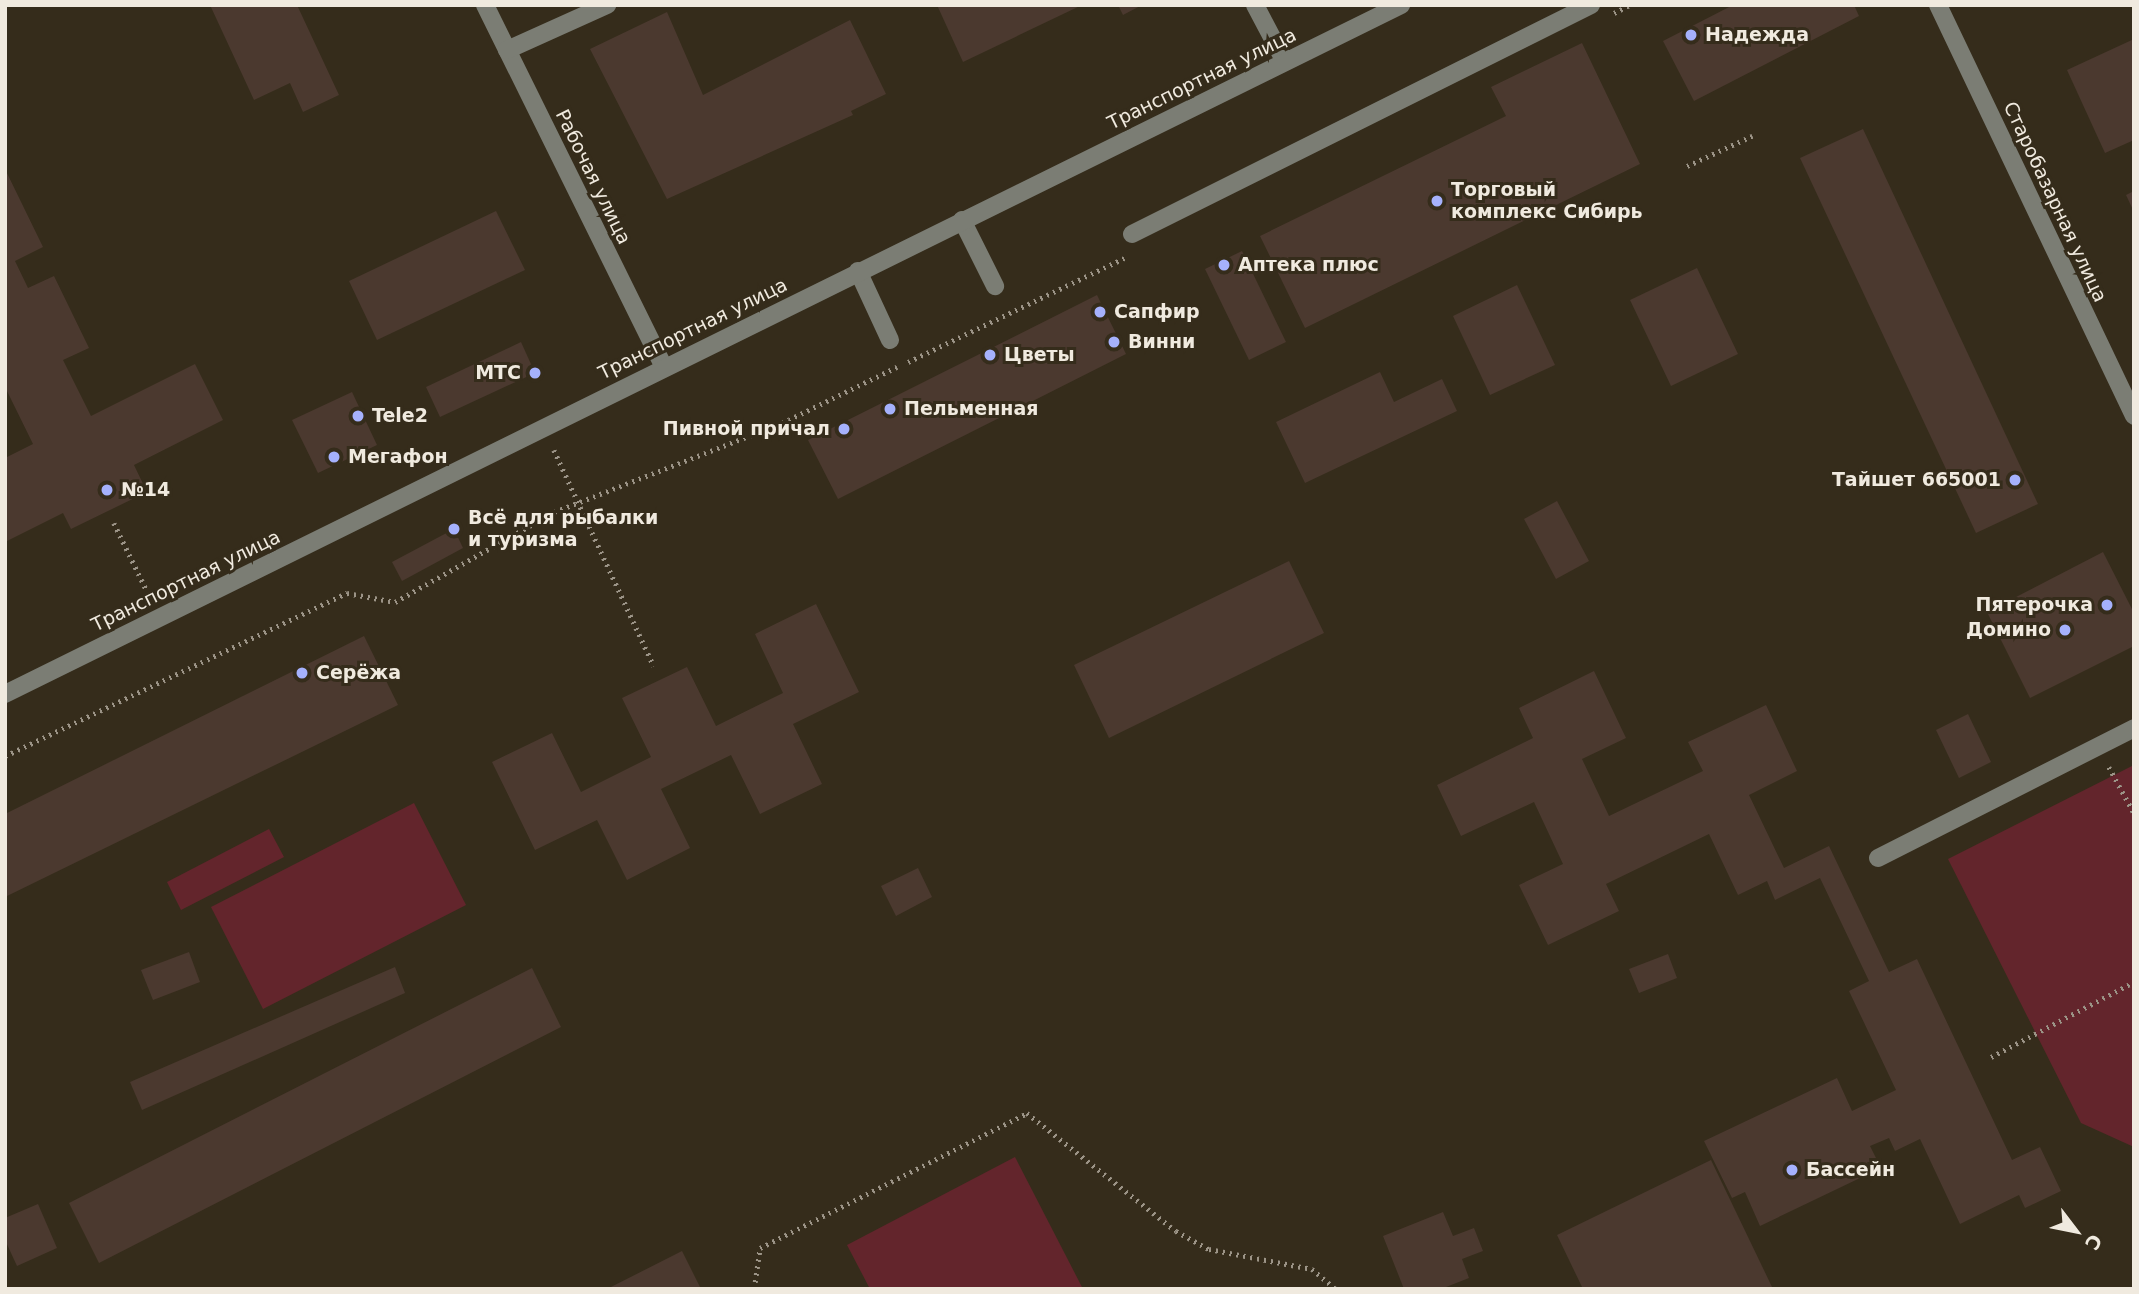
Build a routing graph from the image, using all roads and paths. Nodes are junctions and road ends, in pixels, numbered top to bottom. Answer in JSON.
{"nodes":[{"id":1,"x":485,"y":5,"type":"edge"},
{"id":2,"x":607,"y":5,"type":"edge"},
{"id":3,"x":1255,"y":5,"type":"edge"},
{"id":4,"x":1401,"y":5,"type":"edge"},
{"id":5,"x":1630,"y":5,"type":"edge"},
{"id":6,"x":1938,"y":5,"type":"edge"},
{"id":7,"x":1595,"y":13,"type":"edge"},
{"id":8,"x":507,"y":50,"type":"junction"},
{"id":9,"x":1284,"y":62,"type":"junction"},
{"id":10,"x":1752,"y":136,"type":"dead end"},
{"id":11,"x":1687,"y":166,"type":"dead end"},
{"id":12,"x":962,"y":220,"type":"junction"},
{"id":13,"x":1132,"y":234,"type":"dead end"},
{"id":14,"x":1129,"y":256,"type":"dead end"},
{"id":15,"x":858,"y":271,"type":"junction"},
{"id":16,"x":995,"y":286,"type":"dead end"},
{"id":17,"x":890,"y":340,"type":"dead end"},
{"id":18,"x":664,"y":367,"type":"junction"},
{"id":19,"x":2134,"y":416,"type":"edge"},
{"id":20,"x":543,"y":427,"type":"junction"},
{"id":21,"x":114,"y":523,"type":"dead end"},
{"id":22,"x":160,"y":618,"type":"junction"},
{"id":23,"x":654,"y":666,"type":"dead end"},
{"id":24,"x":5,"y":694,"type":"edge"},
{"id":25,"x":2134,"y":728,"type":"edge"},
{"id":26,"x":5,"y":756,"type":"edge"},
{"id":27,"x":2107,"y":762,"type":"dead end"},
{"id":28,"x":2134,"y":813,"type":"edge"},
{"id":29,"x":1878,"y":858,"type":"dead end"},
{"id":30,"x":2134,"y":982,"type":"edge"},
{"id":31,"x":1991,"y":1057,"type":"dead end"},
{"id":32,"x":754,"y":1289,"type":"edge"},
{"id":33,"x":1336,"y":1289,"type":"edge"}],
"edges":[{"from":1,"to":8,"type":"street","name":"Рабочая улица"},
{"from":2,"to":8,"type":"street"},
{"from":3,"to":9,"type":"street"},
{"from":4,"to":9,"type":"street","name":"Транспортная улица"},
{"from":5,"to":7,"type":"path"},
{"from":6,"to":19,"type":"street","name":"Старобазарная улица"},
{"from":7,"to":13,"type":"street"},
{"from":8,"to":18,"type":"street","name":"Рабочая улица"},
{"from":9,"to":12,"type":"street","name":"Транспортная улица"},
{"from":10,"to":11,"type":"path"},
{"from":12,"to":15,"type":"street","name":"Транспортная улица"},
{"from":12,"to":16,"type":"street"},
{"from":14,"to":26,"type":"path"},
{"from":15,"to":17,"type":"street"},
{"from":15,"to":18,"type":"street","name":"Транспортная улица"},
{"from":18,"to":20,"type":"street","name":"Транспортная улица"},
{"from":20,"to":22,"type":"street","name":"Транспортная улица"},
{"from":20,"to":23,"type":"path"},
{"from":21,"to":22,"type":"path"},
{"from":22,"to":24,"type":"street","name":"Транспортная улица"},
{"from":25,"to":29,"type":"street"},
{"from":27,"to":28,"type":"path"},
{"from":30,"to":31,"type":"path"},
{"from":32,"to":33,"type":"path"}]}
